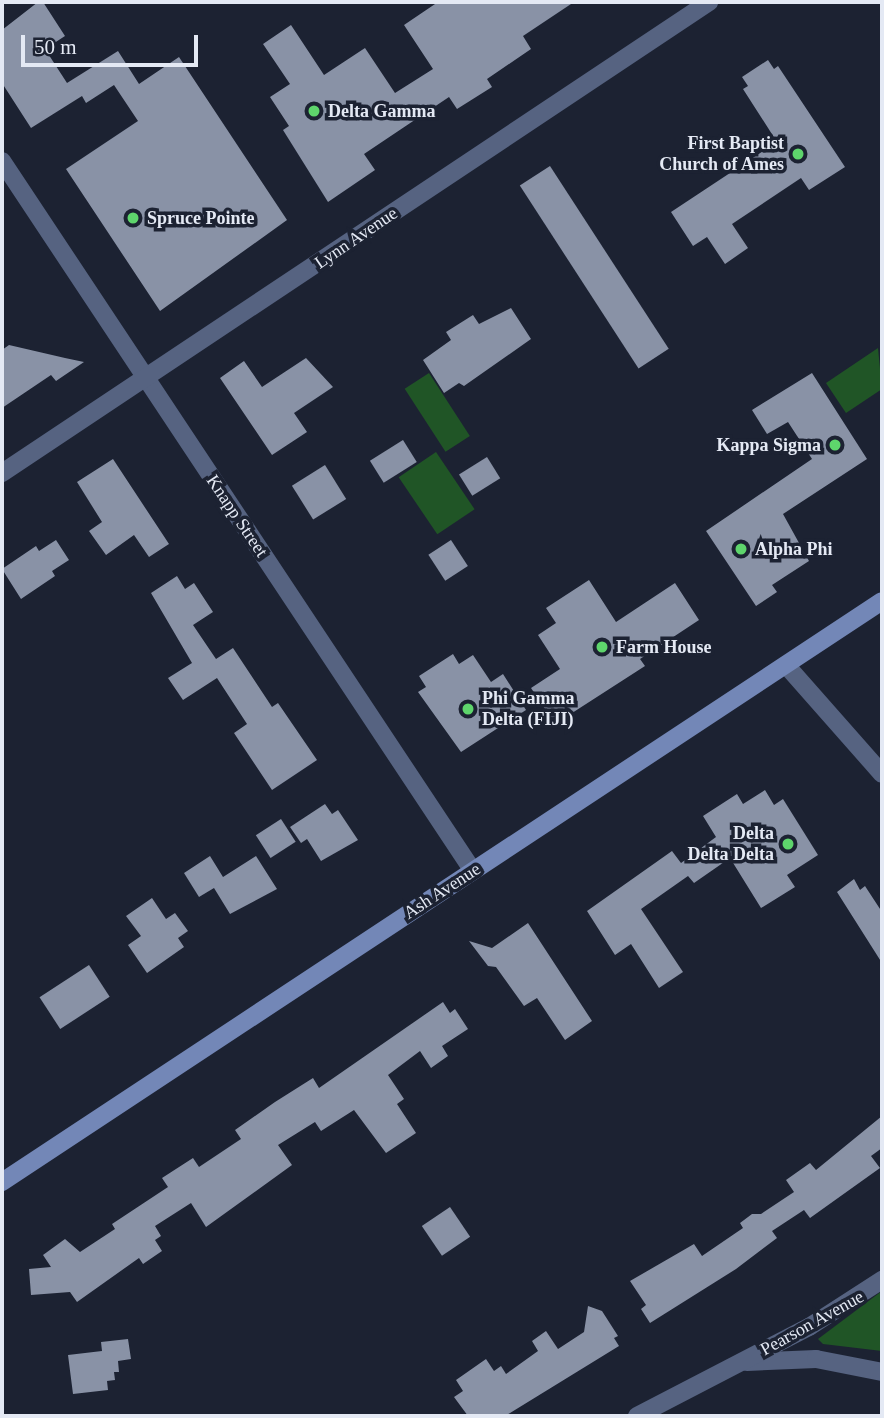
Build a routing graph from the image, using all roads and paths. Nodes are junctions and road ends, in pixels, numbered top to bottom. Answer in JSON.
{"nodes":[{"id":1,"x":709,"y":2,"type":"edge"},
{"id":2,"x":2,"y":161,"type":"edge"},
{"id":3,"x":145,"y":379,"type":"junction"},
{"id":4,"x":2,"y":473,"type":"edge"},
{"id":5,"x":882,"y":601,"type":"edge"},
{"id":6,"x":786,"y":665,"type":"junction"},
{"id":7,"x":882,"y":774,"type":"edge"},
{"id":8,"x":473,"y":870,"type":"junction"},
{"id":9,"x":2,"y":1182,"type":"edge"},
{"id":10,"x":882,"y":1280,"type":"edge"},
{"id":11,"x":740,"y":1362,"type":"junction"},
{"id":12,"x":882,"y":1372,"type":"edge"},
{"id":13,"x":637,"y":1416,"type":"edge"}],
"edges":[{"from":1,"to":3,"type":"street","name":"Lynn Avenue"},
{"from":2,"to":3,"type":"street","name":"Knapp Street"},
{"from":3,"to":4,"type":"street","name":"Lynn Avenue"},
{"from":3,"to":8,"type":"street","name":"Knapp Street"},
{"from":5,"to":6,"type":"street","name":"Ash Avenue"},
{"from":6,"to":7,"type":"street"},
{"from":6,"to":8,"type":"street","name":"Ash Avenue"},
{"from":8,"to":9,"type":"street","name":"Ash Avenue"},
{"from":10,"to":11,"type":"street","name":"Pearson Avenue"},
{"from":11,"to":12,"type":"street","name":"Pearson Avenue"},
{"from":11,"to":13,"type":"street","name":"Pearson Avenue"}]}
